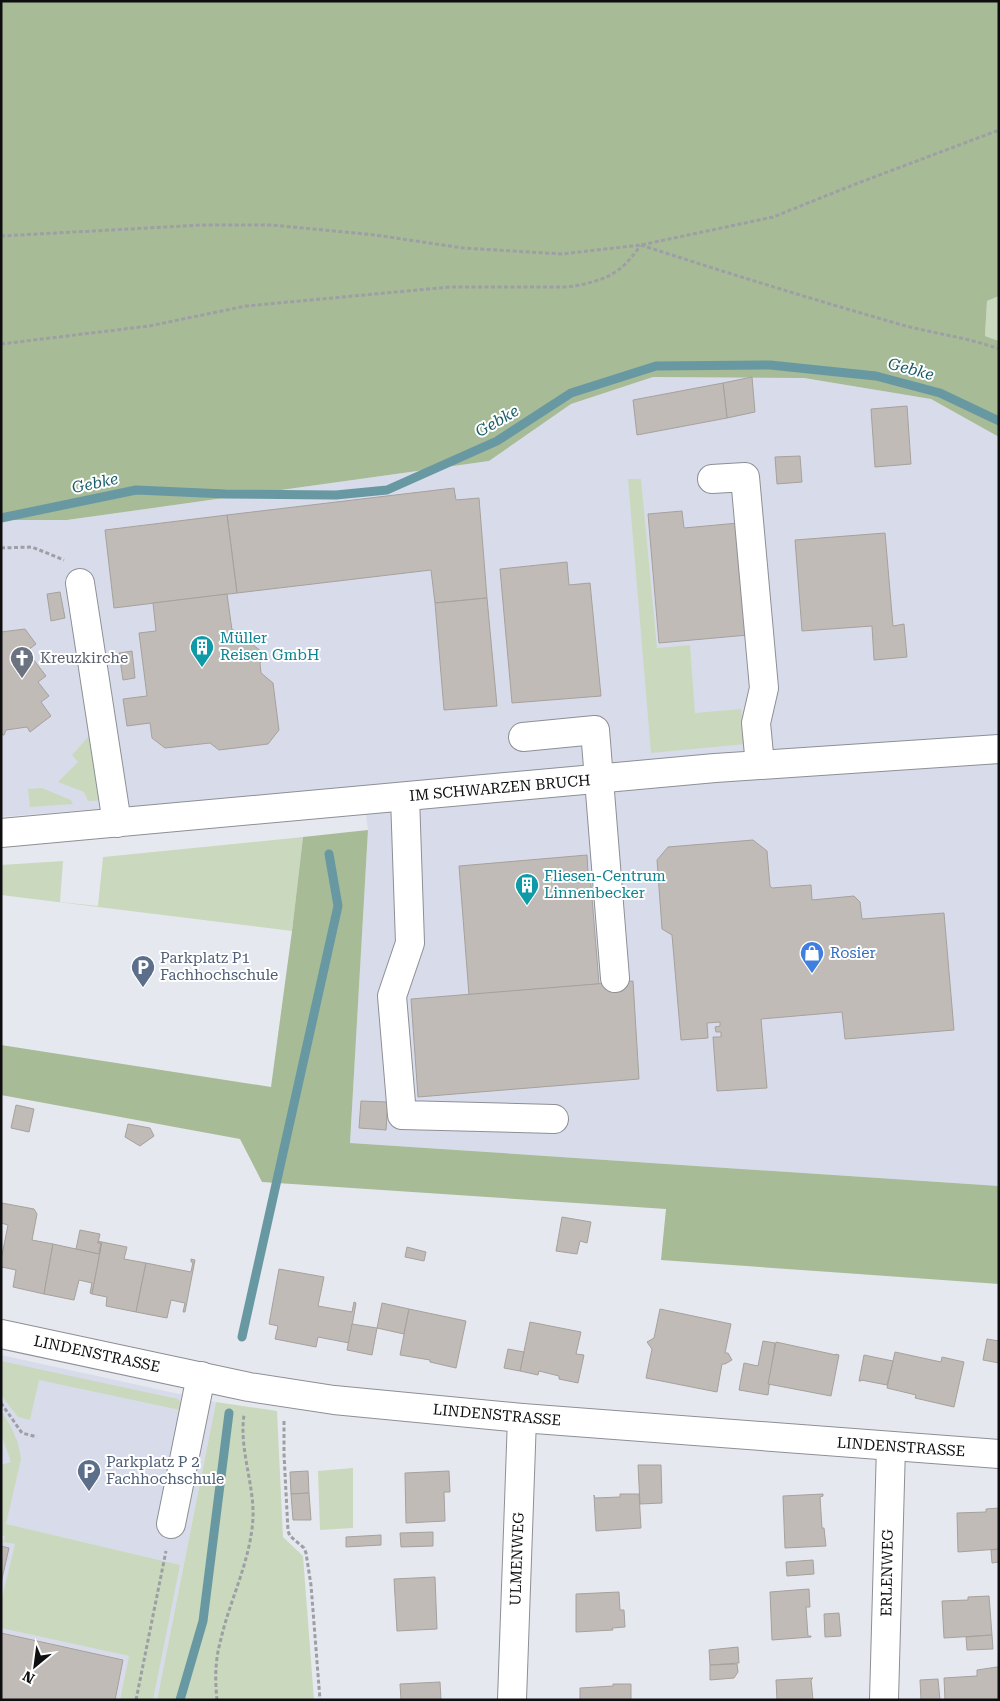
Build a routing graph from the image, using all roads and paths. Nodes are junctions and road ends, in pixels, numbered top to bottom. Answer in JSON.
{"nodes":[{"id":1,"x":999,"y":130,"type":"edge"},
{"id":2,"x":1,"y":236,"type":"edge"},
{"id":3,"x":640,"y":245,"type":"junction"},
{"id":4,"x":1,"y":344,"type":"edge"},
{"id":5,"x":999,"y":349,"type":"edge"},
{"id":6,"x":712,"y":479,"type":"dead end"},
{"id":7,"x":1,"y":548,"type":"edge"},
{"id":8,"x":80,"y":583,"type":"joint"},
{"id":9,"x":523,"y":737,"type":"dead end"},
{"id":10,"x":999,"y":749,"type":"edge"},
{"id":11,"x":760,"y":765,"type":"junction"},
{"id":12,"x":599,"y":779,"type":"junction"},
{"id":13,"x":404,"y":796,"type":"junction"},
{"id":14,"x":117,"y":823,"type":"junction"},
{"id":15,"x":1,"y":833,"type":"edge"},
{"id":16,"x":615,"y":978,"type":"dead end"},
{"id":17,"x":554,"y":1119,"type":"dead end"},
{"id":18,"x":1,"y":1334,"type":"edge"},
{"id":19,"x":201,"y":1376,"type":"junction"},
{"id":20,"x":249,"y":1387,"type":"junction"},
{"id":21,"x":284,"y":1393,"type":"junction"},
{"id":22,"x":1,"y":1403,"type":"edge"},
{"id":23,"x":522,"y":1418,"type":"junction"},
{"id":24,"x":37,"y":1437,"type":"dead end"},
{"id":25,"x":891,"y":1446,"type":"junction"},
{"id":26,"x":999,"y":1454,"type":"edge"},
{"id":27,"x":172,"y":1524,"type":"dead end"},
{"id":28,"x":162,"y":1576,"type":"dead end"},
{"id":29,"x":136,"y":1700,"type":"edge"},
{"id":30,"x":216,"y":1700,"type":"edge"},
{"id":31,"x":320,"y":1700,"type":"edge"},
{"id":32,"x":512,"y":1700,"type":"edge"},
{"id":33,"x":884,"y":1700,"type":"edge"}],
"edges":[{"from":1,"to":3,"type":"path"},
{"from":2,"to":3,"type":"path"},
{"from":3,"to":4,"type":"path"},
{"from":3,"to":5,"type":"path"},
{"from":6,"to":11,"type":"street"},
{"from":7,"to":8,"type":"path"},
{"from":8,"to":14,"type":"street"},
{"from":9,"to":12,"type":"street"},
{"from":10,"to":11,"type":"street","name":"IM SCHWARZEN BRUCH"},
{"from":11,"to":12,"type":"street","name":"IM SCHWARZEN BRUCH"},
{"from":12,"to":13,"type":"street","name":"IM SCHWARZEN BRUCH"},
{"from":12,"to":16,"type":"street"},
{"from":13,"to":14,"type":"street","name":"IM SCHWARZEN BRUCH"},
{"from":13,"to":17,"type":"street"},
{"from":14,"to":15,"type":"street","name":"IM SCHWARZEN BRUCH"},
{"from":18,"to":19,"type":"street","name":"LINDENSTRASSE"},
{"from":19,"to":20,"type":"street","name":"LINDENSTRASSE"},
{"from":19,"to":27,"type":"street"},
{"from":20,"to":21,"type":"street","name":"LINDENSTRASSE"},
{"from":20,"to":30,"type":"path"},
{"from":21,"to":23,"type":"street","name":"LINDENSTRASSE"},
{"from":21,"to":31,"type":"path"},
{"from":22,"to":24,"type":"path"},
{"from":23,"to":25,"type":"street","name":"LINDENSTRASSE"},
{"from":23,"to":32,"type":"street","name":"ULMENWEG"},
{"from":25,"to":26,"type":"street","name":"LINDENSTRASSE"},
{"from":25,"to":33,"type":"street","name":"ERLENWEG"},
{"from":28,"to":29,"type":"path"}]}
